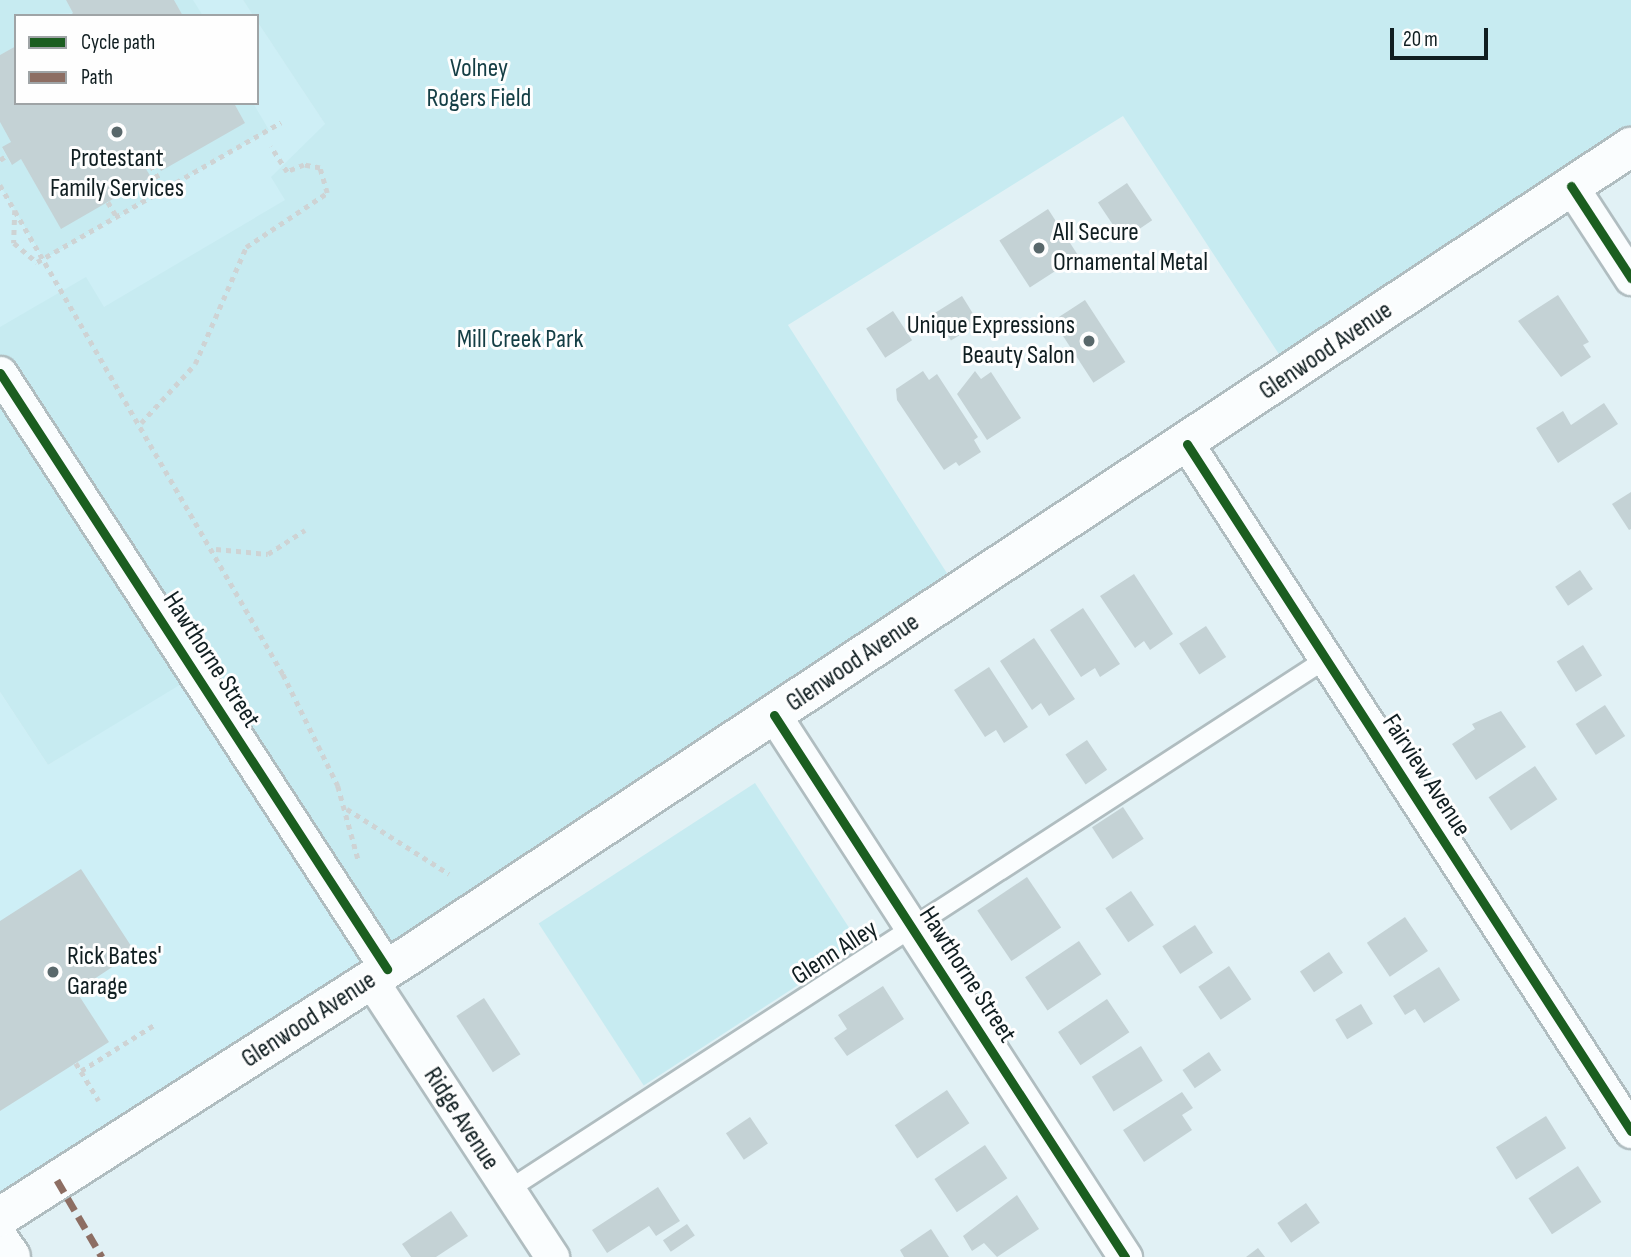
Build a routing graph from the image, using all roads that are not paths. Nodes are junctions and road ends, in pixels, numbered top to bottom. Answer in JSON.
{"nodes":[{"id":1,"x":1631,"y":147,"type":"edge"},
{"id":2,"x":1571,"y":186,"type":"junction"},
{"id":3,"x":1631,"y":278,"type":"edge"},
{"id":4,"x":0,"y":373,"type":"edge"},
{"id":5,"x":1187,"y":444,"type":"junction"},
{"id":6,"x":1326,"y":659,"type":"junction"},
{"id":7,"x":774,"y":715,"type":"junction"},
{"id":8,"x":912,"y":928,"type":"junction"},
{"id":9,"x":379,"y":975,"type":"junction"},
{"id":10,"x":1631,"y":1131,"type":"edge"},
{"id":11,"x":508,"y":1189,"type":"junction"},
{"id":12,"x":0,"y":1217,"type":"edge"},
{"id":13,"x":0,"y":1241,"type":"edge"},
{"id":14,"x":11,"y":1257,"type":"edge"},
{"id":15,"x":552,"y":1257,"type":"edge"},
{"id":16,"x":1125,"y":1257,"type":"edge"}],
"edges":[{"from":1,"to":2,"type":"main road","name":"Glenwood Avenue"},
{"from":2,"to":3,"type":"street"},
{"from":2,"to":5,"type":"main road","name":"Glenwood Avenue"},
{"from":4,"to":9,"type":"street","name":"Hawthorne Street"},
{"from":5,"to":6,"type":"street","name":"Fairview Avenue"},
{"from":5,"to":7,"type":"main road","name":"Glenwood Avenue"},
{"from":6,"to":8,"type":"lane","name":"Glenn Alley"},
{"from":6,"to":10,"type":"street","name":"Fairview Avenue"},
{"from":7,"to":8,"type":"street","name":"Hawthorne Street"},
{"from":7,"to":9,"type":"main road","name":"Glenwood Avenue"},
{"from":8,"to":11,"type":"lane","name":"Glenn Alley"},
{"from":8,"to":16,"type":"street","name":"Hawthorne Street"},
{"from":9,"to":11,"type":"street","name":"Ridge Avenue"},
{"from":9,"to":12,"type":"main road","name":"Glenwood Avenue"},
{"from":11,"to":15,"type":"street","name":"Ridge Avenue"},
{"from":13,"to":14,"type":"main road"}]}
